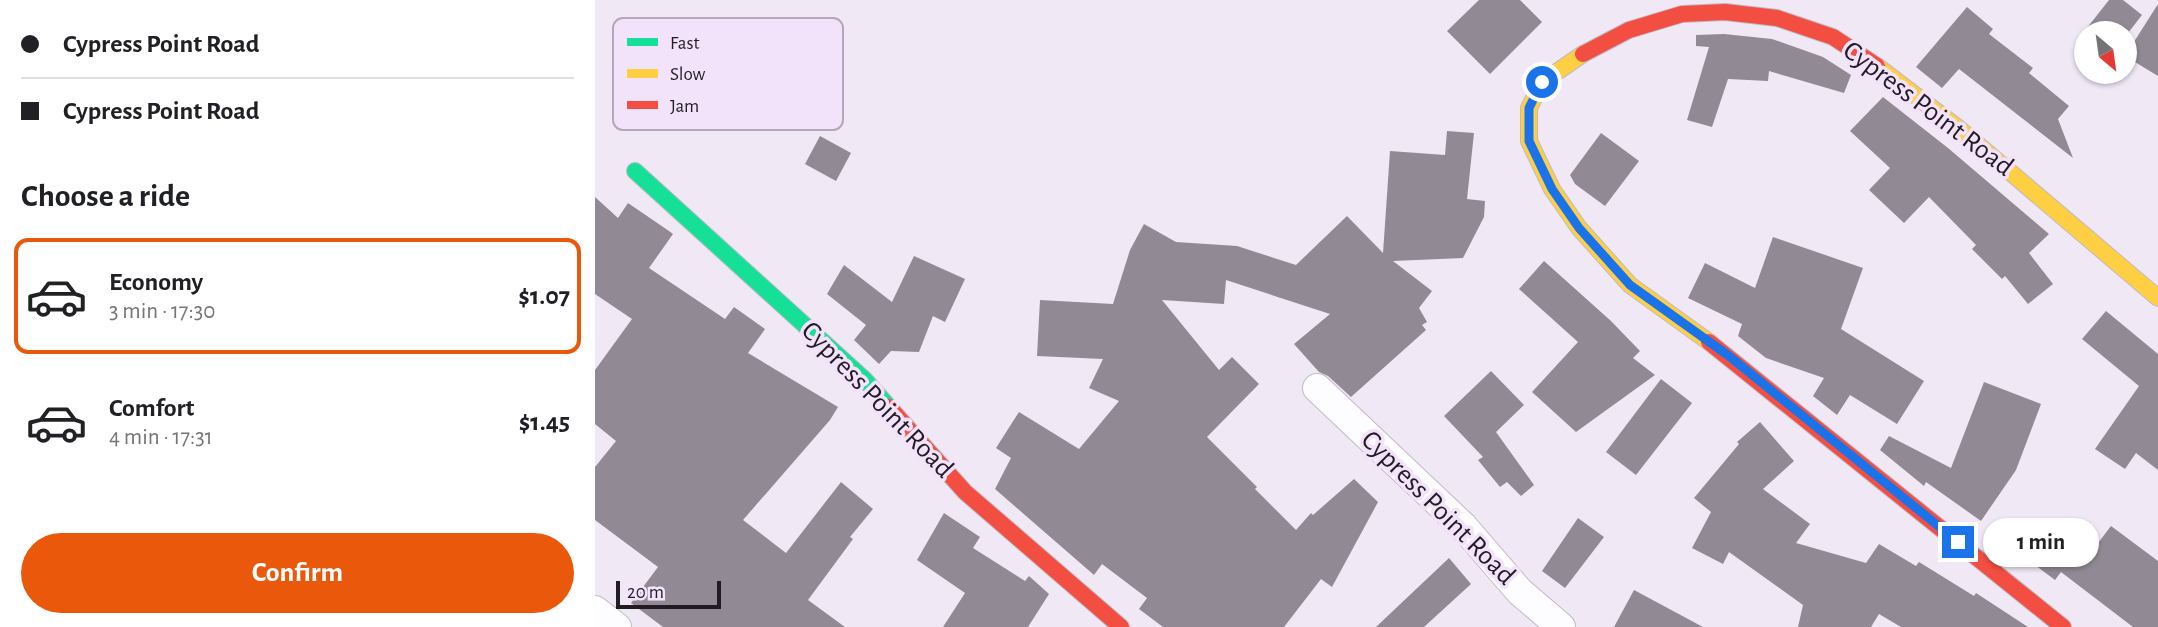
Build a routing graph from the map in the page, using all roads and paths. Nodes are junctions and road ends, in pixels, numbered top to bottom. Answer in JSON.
{"nodes":[{"id":1,"x":635,"y":171,"type":"dead end"},
{"id":2,"x":2158,"y":298,"type":"edge"},
{"id":3,"x":1317,"y":388,"type":"dead end"},
{"id":4,"x":595,"y":610,"type":"edge"},
{"id":5,"x":617,"y":627,"type":"edge"},
{"id":6,"x":1121,"y":627,"type":"edge"},
{"id":7,"x":1561,"y":627,"type":"edge"},
{"id":8,"x":2063,"y":627,"type":"edge"}],
"edges":[{"from":1,"to":6,"type":"street","name":"Cypress Point Road"},
{"from":2,"to":8,"type":"street","name":"Cypress Point Road"},
{"from":3,"to":7,"type":"street","name":"Cypress Point Road"},
{"from":4,"to":5,"type":"street"}]}
